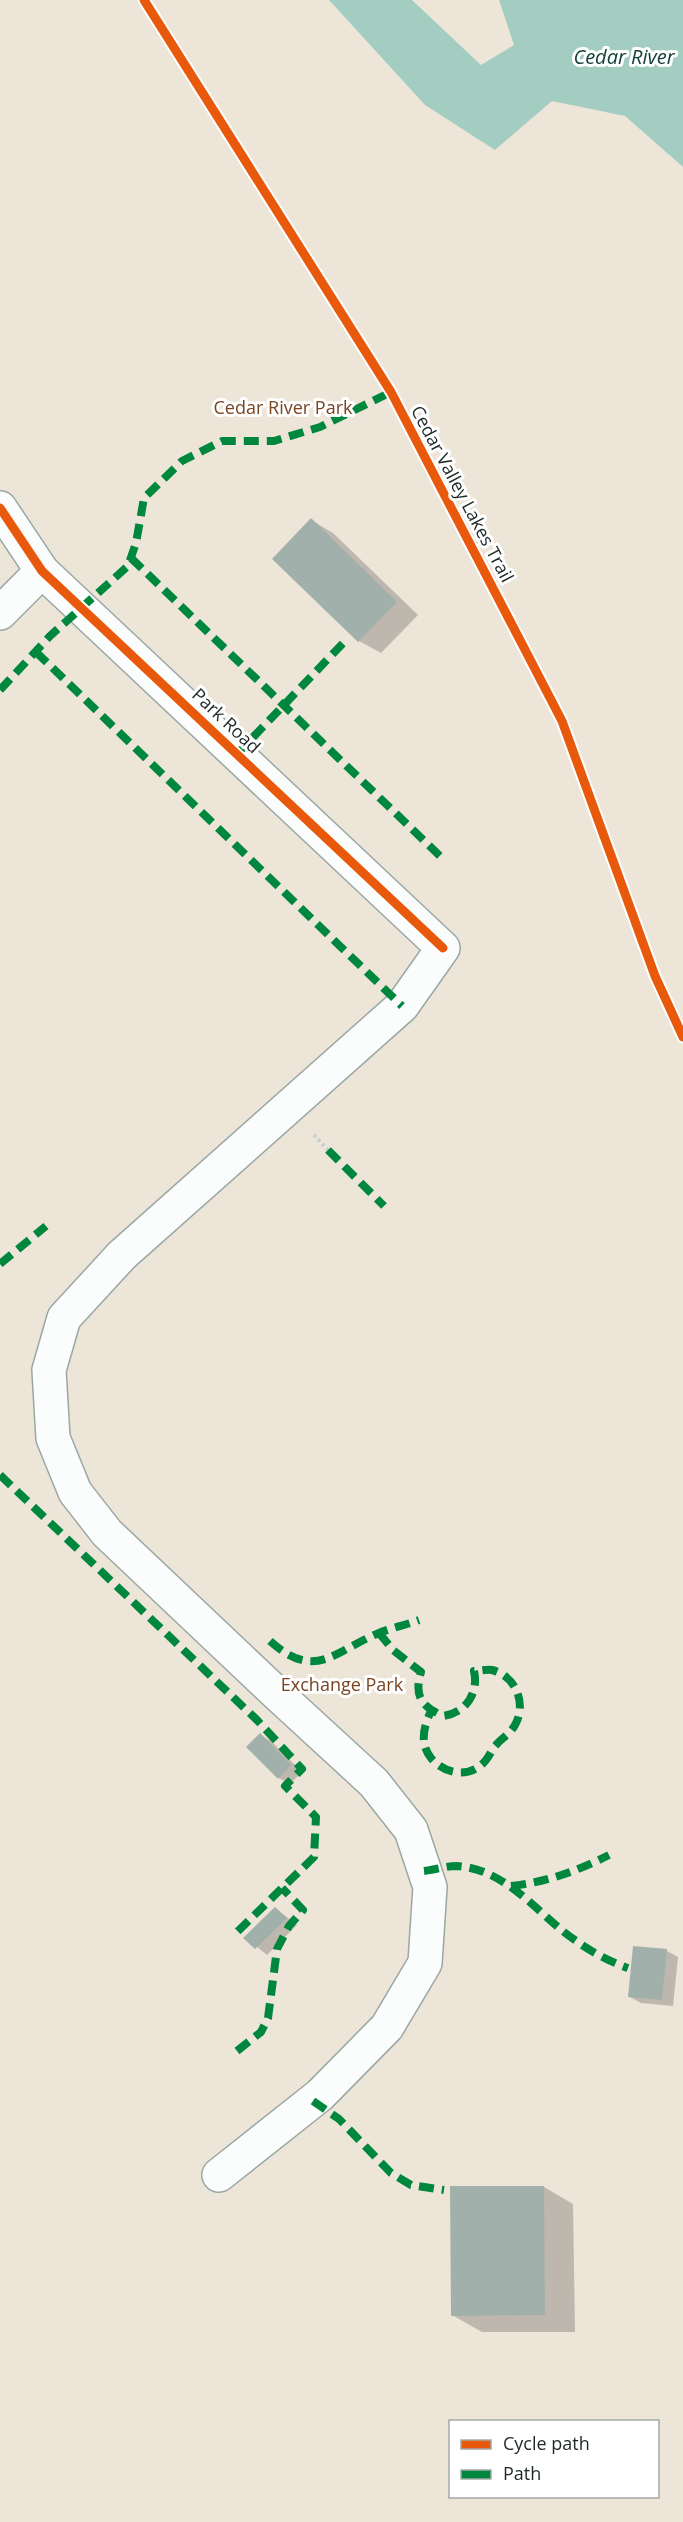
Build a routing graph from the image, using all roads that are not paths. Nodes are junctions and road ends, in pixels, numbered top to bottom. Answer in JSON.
{"nodes":[{"id":1,"x":0,"y":508,"type":"edge"},
{"id":2,"x":42,"y":571,"type":"junction"},
{"id":3,"x":0,"y":613,"type":"edge"},
{"id":4,"x":219,"y":2175,"type":"dead end"}],
"edges":[{"from":1,"to":2,"type":"street","name":"Park Road"},
{"from":2,"to":3,"type":"street"},
{"from":2,"to":4,"type":"street","name":"Park Road"}]}
